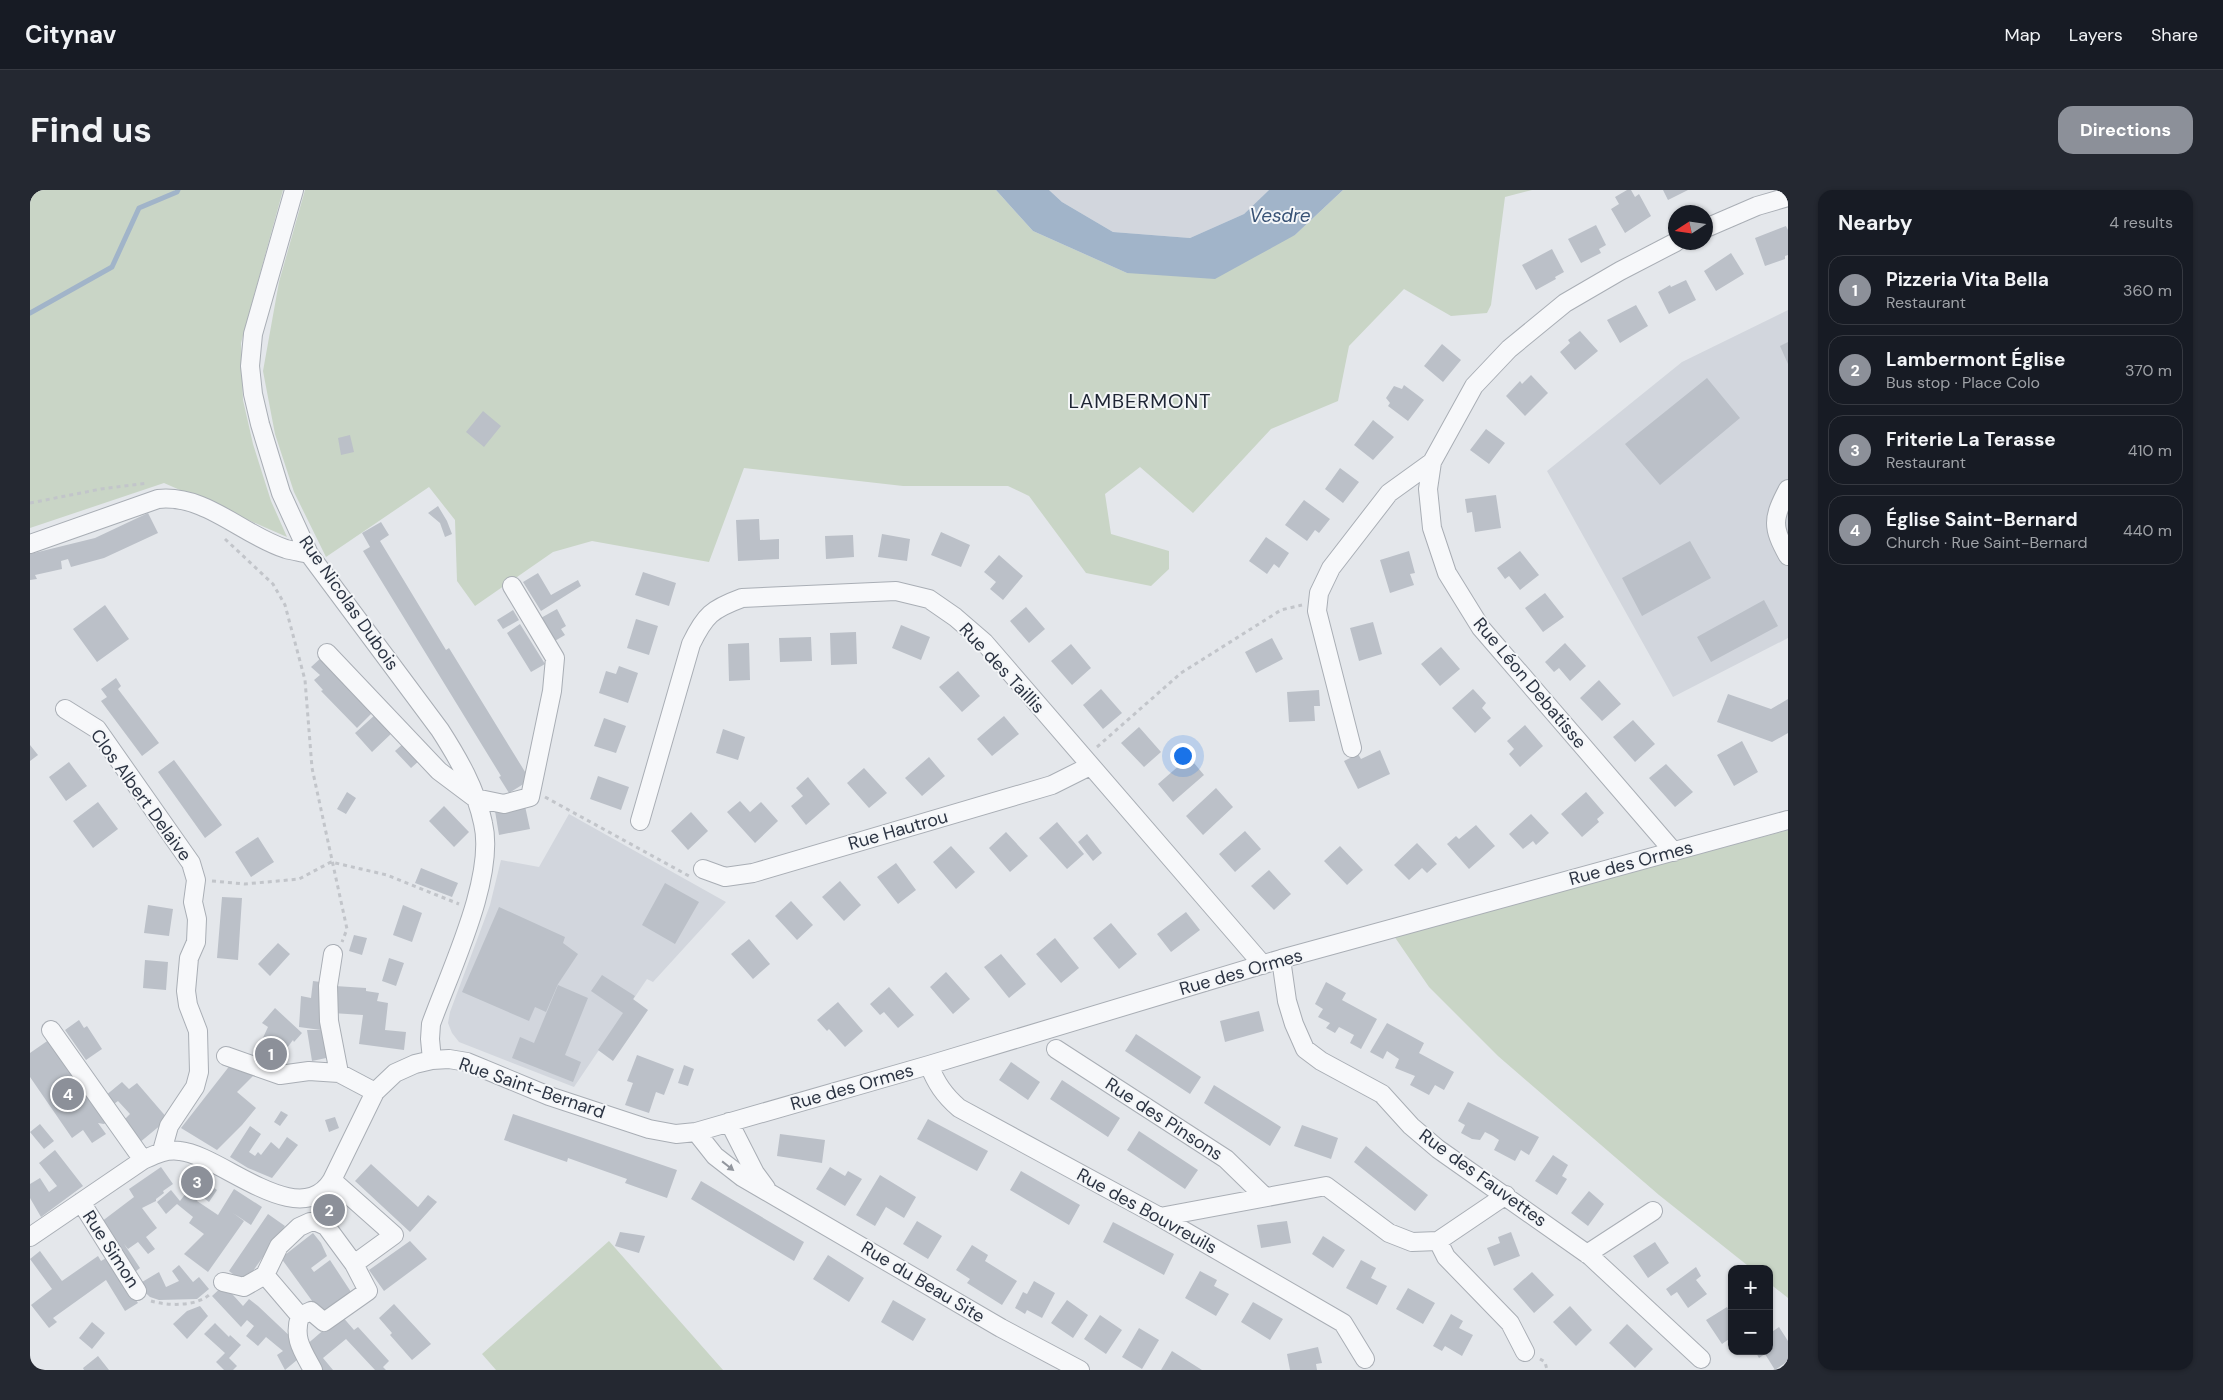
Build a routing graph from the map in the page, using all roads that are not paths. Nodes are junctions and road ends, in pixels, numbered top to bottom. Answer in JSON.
{"nodes":[{"id":1,"x":294,"y":190,"type":"edge"},
{"id":2,"x":1788,"y":197,"type":"edge"},
{"id":3,"x":1713,"y":225,"type":"edge"},
{"id":4,"x":1668,"y":246,"type":"edge"},
{"id":5,"x":1432,"y":462,"type":"junction"},
{"id":6,"x":1788,"y":489,"type":"edge"},
{"id":7,"x":30,"y":544,"type":"edge"},
{"id":8,"x":309,"y":554,"type":"junction"},
{"id":9,"x":1788,"y":556,"type":"edge"},
{"id":10,"x":512,"y":586,"type":"dead end"},
{"id":11,"x":327,"y":653,"type":"dead end"},
{"id":12,"x":65,"y":709,"type":"dead end"},
{"id":13,"x":1352,"y":748,"type":"dead end"},
{"id":14,"x":1086,"y":762,"type":"junction"},
{"id":15,"x":475,"y":798,"type":"junction"},
{"id":16,"x":1788,"y":820,"type":"edge"},
{"id":17,"x":640,"y":821,"type":"dead end"},
{"id":18,"x":1674,"y":852,"type":"junction"},
{"id":19,"x":703,"y":869,"type":"road end"},
{"id":20,"x":332,"y":954,"type":"road end"},
{"id":21,"x":1281,"y":960,"type":"junction"},
{"id":22,"x":1263,"y":965,"type":"junction"},
{"id":23,"x":51,"y":1030,"type":"dead end"},
{"id":24,"x":1056,"y":1049,"type":"dead end"},
{"id":25,"x":226,"y":1056,"type":"dead end"},
{"id":26,"x":432,"y":1060,"type":"junction"},
{"id":27,"x":929,"y":1065,"type":"junction"},
{"id":28,"x":339,"y":1073,"type":"junction"},
{"id":29,"x":374,"y":1092,"type":"junction"},
{"id":30,"x":729,"y":1122,"type":"junction"},
{"id":31,"x":696,"y":1132,"type":"junction"},
{"id":32,"x":162,"y":1151,"type":"junction"},
{"id":33,"x":143,"y":1160,"type":"junction"},
{"id":34,"x":332,"y":1180,"type":"junction"},
{"id":35,"x":768,"y":1190,"type":"junction"},
{"id":36,"x":1506,"y":1195,"type":"junction"},
{"id":37,"x":1265,"y":1197,"type":"junction"},
{"id":38,"x":301,"y":1198,"type":"junction"},
{"id":39,"x":81,"y":1202,"type":"junction"},
{"id":40,"x":1653,"y":1211,"type":"dead end"},
{"id":41,"x":1160,"y":1217,"type":"junction"},
{"id":42,"x":310,"y":1222,"type":"junction"},
{"id":43,"x":30,"y":1237,"type":"edge"},
{"id":44,"x":1438,"y":1240,"type":"junction"},
{"id":45,"x":1587,"y":1254,"type":"junction"},
{"id":46,"x":354,"y":1264,"type":"junction"},
{"id":47,"x":265,"y":1275,"type":"junction"},
{"id":48,"x":223,"y":1282,"type":"road end"},
{"id":49,"x":137,"y":1291,"type":"road end"},
{"id":50,"x":300,"y":1316,"type":"junction"},
{"id":51,"x":1525,"y":1352,"type":"dead end"},
{"id":52,"x":1366,"y":1359,"type":"dead end"},
{"id":53,"x":1701,"y":1359,"type":"dead end"},
{"id":54,"x":309,"y":1363,"type":"edge"},
{"id":55,"x":1080,"y":1370,"type":"edge"}],
"edges":[{"from":1,"to":8,"type":"street","name":"Rue Nicolas Dubois"},
{"from":2,"to":3,"type":"street"},
{"from":4,"to":5,"type":"street","name":"Rue Léon Debatisse"},
{"from":5,"to":13,"type":"street","name":"Rue Léon Debatisse"},
{"from":5,"to":18,"type":"street","name":"Rue Léon Debatisse"},
{"from":6,"to":9,"type":"street"},
{"from":7,"to":8,"type":"street"},
{"from":8,"to":15,"type":"street","name":"Rue Nicolas Dubois"},
{"from":10,"to":15,"type":"street"},
{"from":11,"to":15,"type":"street"},
{"from":12,"to":32,"type":"street","name":"Clos Albert Delaive"},
{"from":14,"to":17,"type":"street","name":"Rue des Taillis"},
{"from":14,"to":19,"type":"street","name":"Rue Hautrou"},
{"from":14,"to":22,"type":"street","name":"Rue des Taillis"},
{"from":15,"to":26,"type":"street","name":"Rue Nicolas Dubois"},
{"from":16,"to":18,"type":"street","name":"Rue des Ormes"},
{"from":18,"to":21,"type":"street","name":"Rue des Ormes"},
{"from":20,"to":28,"type":"street"},
{"from":21,"to":22,"type":"street","name":"Rue des Ormes"},
{"from":21,"to":36,"type":"street","name":"Rue des Fauvettes"},
{"from":22,"to":27,"type":"street","name":"Rue des Ormes"},
{"from":23,"to":33,"type":"street"},
{"from":24,"to":37,"type":"street","name":"Rue des Pinsons"},
{"from":25,"to":28,"type":"street"},
{"from":26,"to":29,"type":"street","name":"Rue Saint-Bernard"},
{"from":26,"to":31,"type":"street","name":"Rue Saint-Bernard"},
{"from":27,"to":30,"type":"street","name":"Rue des Ormes"},
{"from":27,"to":41,"type":"street","name":"Rue des Bouvreuils"},
{"from":28,"to":29,"type":"street"},
{"from":29,"to":34,"type":"street","name":"Rue Saint-Bernard"},
{"from":30,"to":31,"type":"street","name":"Rue des Ormes"},
{"from":30,"to":35,"type":"street","name":"Rue du Beau Site"},
{"from":31,"to":35,"type":"street","name":"Rue du Beau Site","one_way":true},
{"from":32,"to":33,"type":"street","name":"Rue Saint-Bernard"},
{"from":32,"to":38,"type":"street","name":"Rue Saint-Bernard"},
{"from":33,"to":39,"type":"street","name":"Rue Saint-Bernard"},
{"from":34,"to":38,"type":"street","name":"Rue Saint-Bernard"},
{"from":34,"to":46,"type":"street"},
{"from":35,"to":55,"type":"street","name":"Rue du Beau Site"},
{"from":36,"to":44,"type":"street"},
{"from":36,"to":45,"type":"street","name":"Rue des Fauvettes"},
{"from":37,"to":41,"type":"street"},
{"from":37,"to":44,"type":"street"},
{"from":38,"to":42,"type":"street"},
{"from":39,"to":43,"type":"street","name":"Rue Saint-Bernard"},
{"from":39,"to":49,"type":"street","name":"Rue Simon"},
{"from":40,"to":45,"type":"street"},
{"from":41,"to":52,"type":"street","name":"Rue des Bouvreuils"},
{"from":42,"to":46,"type":"street"},
{"from":42,"to":47,"type":"street"},
{"from":44,"to":51,"type":"street"},
{"from":45,"to":53,"type":"street","name":"Rue des Fauvettes"},
{"from":46,"to":50,"type":"street"},
{"from":47,"to":48,"type":"street"},
{"from":47,"to":50,"type":"street"},
{"from":50,"to":54,"type":"street"}]}
